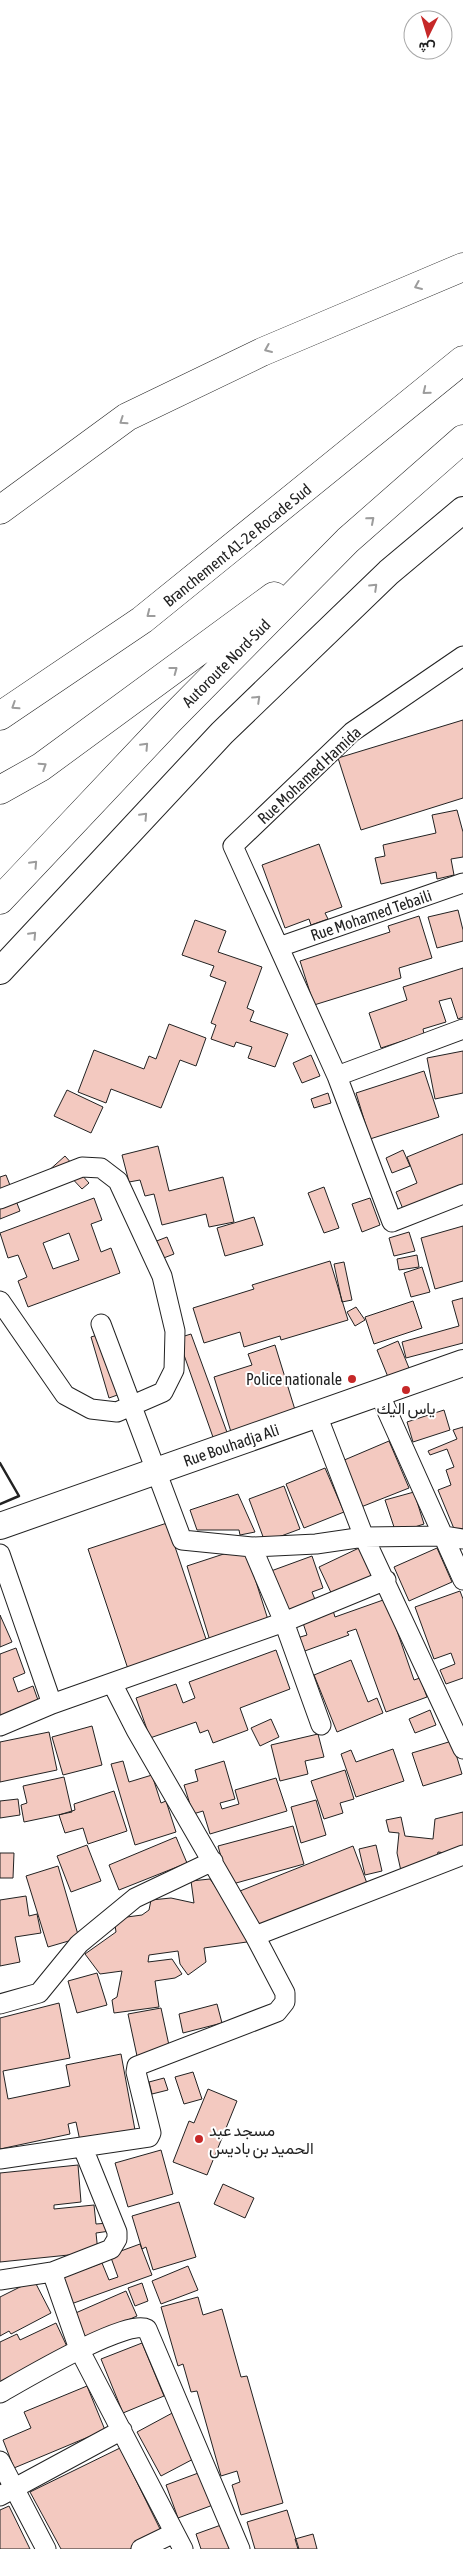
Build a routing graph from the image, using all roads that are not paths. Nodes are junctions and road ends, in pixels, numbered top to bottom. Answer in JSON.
{"nodes":[{"id":1,"x":463,"y":267,"type":"edge"},
{"id":2,"x":463,"y":360,"type":"edge"},
{"id":3,"x":463,"y":439,"type":"edge"},
{"id":4,"x":0,"y":510,"type":"edge"},
{"id":5,"x":463,"y":510,"type":"edge"},
{"id":6,"x":348,"y":540,"type":"junction"},
{"id":7,"x":463,"y":656,"type":"edge"},
{"id":8,"x":0,"y":716,"type":"edge"},
{"id":9,"x":0,"y":790,"type":"edge"},
{"id":10,"x":463,"y":883,"type":"edge"},
{"id":11,"x":0,"y":900,"type":"edge"},
{"id":12,"x":279,"y":947,"type":"junction"},
{"id":13,"x":0,"y":971,"type":"edge"},
{"id":14,"x":463,"y":1029,"type":"edge"},
{"id":15,"x":337,"y":1076,"type":"junction"},
{"id":16,"x":463,"y":1194,"type":"edge"},
{"id":17,"x":0,"y":1199,"type":"edge"},
{"id":18,"x":0,"y":1301,"type":"edge"},
{"id":19,"x":101,"y":1324,"type":"dead end"},
{"id":20,"x":463,"y":1363,"type":"edge"},
{"id":21,"x":379,"y":1393,"type":"junction"},
{"id":22,"x":132,"y":1407,"type":"junction"},
{"id":23,"x":317,"y":1415,"type":"junction"},
{"id":24,"x":156,"y":1471,"type":"junction"},
{"id":25,"x":0,"y":1526,"type":"edge"},
{"id":26,"x":444,"y":1536,"type":"junction"},
{"id":27,"x":364,"y":1537,"type":"junction"},
{"id":28,"x":463,"y":1539,"type":"edge"},
{"id":29,"x":252,"y":1547,"type":"junction"},
{"id":30,"x":0,"y":1554,"type":"edge"},
{"id":31,"x":386,"y":1580,"type":"junction"},
{"id":32,"x":463,"y":1580,"type":"edge"},
{"id":33,"x":284,"y":1622,"type":"junction"},
{"id":34,"x":112,"y":1683,"type":"junction"},
{"id":35,"x":52,"y":1704,"type":"junction"},
{"id":36,"x":321,"y":1725,"type":"dead end"},
{"id":37,"x":0,"y":1726,"type":"edge"},
{"id":38,"x":463,"y":1749,"type":"edge"},
{"id":39,"x":463,"y":1855,"type":"edge"},
{"id":40,"x":213,"y":1860,"type":"junction"},
{"id":41,"x":255,"y":1936,"type":"junction"},
{"id":42,"x":0,"y":2004,"type":"edge"},
{"id":43,"x":83,"y":2148,"type":"junction"},
{"id":44,"x":0,"y":2159,"type":"edge"},
{"id":45,"x":52,"y":2272,"type":"junction"},
{"id":46,"x":0,"y":2280,"type":"edge"},
{"id":47,"x":79,"y":2348,"type":"junction"},
{"id":48,"x":0,"y":2392,"type":"edge"},
{"id":49,"x":122,"y":2430,"type":"junction"},
{"id":50,"x":0,"y":2461,"type":"edge"},
{"id":51,"x":7,"y":2492,"type":"edge"},
{"id":52,"x":179,"y":2541,"type":"edge"},
{"id":53,"x":46,"y":2549,"type":"edge"},
{"id":54,"x":142,"y":2549,"type":"edge"},
{"id":55,"x":240,"y":2549,"type":"edge"}],
"edges":[{"from":1,"to":4,"type":"highway","one_way":true},
{"from":2,"to":8,"type":"highway","name":"Branchement A1-2e Rocade Sud","one_way":true},
{"from":6,"to":3,"type":"highway","name":"Autoroute Nord-Sud","one_way":true},
{"from":13,"to":5,"type":"main road","one_way":true},
{"from":9,"to":6,"type":"highway","one_way":true},
{"from":11,"to":6,"type":"highway","name":"Autoroute Nord-Sud","one_way":true},
{"from":7,"to":12,"type":"street","name":"Rue Mohamed Hamida"},
{"from":10,"to":12,"type":"street","name":"Rue Mohamed Tebaili"},
{"from":12,"to":15,"type":"street"},
{"from":14,"to":15,"type":"street"},
{"from":15,"to":16,"type":"street"},
{"from":17,"to":22,"type":"street"},
{"from":18,"to":22,"type":"street"},
{"from":19,"to":22,"type":"street"},
{"from":20,"to":21,"type":"main road","name":"Rue Bouhadja Ali"},
{"from":21,"to":23,"type":"main road","name":"Rue Bouhadja Ali"},
{"from":21,"to":26,"type":"street"},
{"from":22,"to":24,"type":"street"},
{"from":23,"to":24,"type":"main road","name":"Rue Bouhadja Ali"},
{"from":23,"to":27,"type":"street"},
{"from":24,"to":25,"type":"main road","name":"Rue Bouhadja Ali"},
{"from":24,"to":29,"type":"street"},
{"from":26,"to":27,"type":"street"},
{"from":26,"to":28,"type":"street"},
{"from":26,"to":32,"type":"street"},
{"from":27,"to":29,"type":"street"},
{"from":27,"to":31,"type":"street"},
{"from":29,"to":33,"type":"street"},
{"from":30,"to":35,"type":"street"},
{"from":31,"to":33,"type":"street"},
{"from":31,"to":38,"type":"street"},
{"from":33,"to":34,"type":"street"},
{"from":33,"to":36,"type":"street"},
{"from":34,"to":35,"type":"street"},
{"from":34,"to":40,"type":"street"},
{"from":35,"to":37,"type":"street"},
{"from":39,"to":41,"type":"street"},
{"from":40,"to":41,"type":"street"},
{"from":40,"to":42,"type":"street"},
{"from":41,"to":43,"type":"street"},
{"from":43,"to":44,"type":"street"},
{"from":43,"to":45,"type":"street"},
{"from":45,"to":46,"type":"street"},
{"from":45,"to":47,"type":"street"},
{"from":47,"to":48,"type":"street"},
{"from":47,"to":49,"type":"street"},
{"from":47,"to":55,"type":"street"},
{"from":49,"to":51,"type":"street"},
{"from":49,"to":52,"type":"street"},
{"from":50,"to":51,"type":"street"},
{"from":51,"to":53,"type":"street"},
{"from":52,"to":54,"type":"street"}]}
